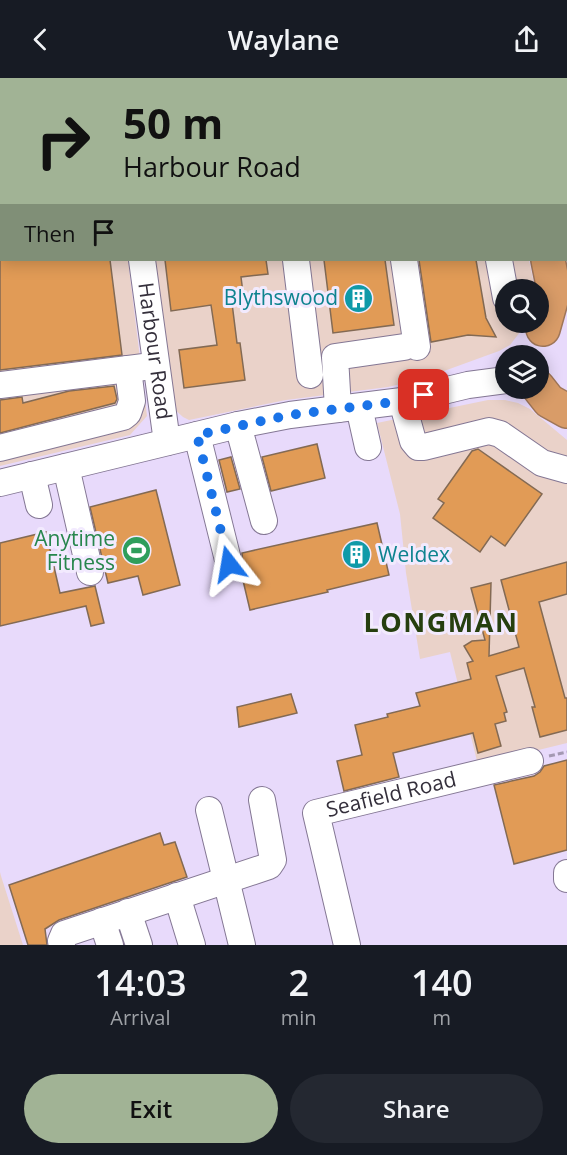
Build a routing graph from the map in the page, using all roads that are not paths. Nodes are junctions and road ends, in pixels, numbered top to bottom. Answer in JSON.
{"nodes":[{"id":1,"x":142,"y":261,"type":"edge"},
{"id":2,"x":296,"y":261,"type":"edge"},
{"id":3,"x":404,"y":261,"type":"edge"},
{"id":4,"x":499,"y":261,"type":"edge"},
{"id":5,"x":548,"y":261,"type":"edge"},
{"id":6,"x":502,"y":279,"type":"edge"},
{"id":7,"x":549,"y":320,"type":"edge"},
{"id":8,"x":156,"y":366,"type":"junction"},
{"id":9,"x":128,"y":369,"type":"junction"},
{"id":10,"x":310,"y":375,"type":"dead end"},
{"id":11,"x":495,"y":381,"type":"edge"},
{"id":12,"x":0,"y":385,"type":"edge"},
{"id":13,"x":547,"y":399,"type":"edge"},
{"id":14,"x":402,"y":401,"type":"junction"},
{"id":15,"x":348,"y":408,"type":"junction"},
{"id":16,"x":567,"y":411,"type":"edge"},
{"id":17,"x":238,"y":425,"type":"junction"},
{"id":18,"x":197,"y":435,"type":"junction"},
{"id":19,"x":167,"y":442,"type":"junction"},
{"id":20,"x":368,"y":447,"type":"dead end"},
{"id":21,"x":0,"y":448,"type":"edge"},
{"id":22,"x":66,"y":467,"type":"junction"},
{"id":23,"x":567,"y":470,"type":"edge"},
{"id":24,"x":32,"y":475,"type":"junction"},
{"id":25,"x":0,"y":483,"type":"edge"},
{"id":26,"x":39,"y":505,"type":"dead end"},
{"id":27,"x":264,"y":521,"type":"dead end"},
{"id":28,"x":229,"y":564,"type":"dead end"},
{"id":29,"x":90,"y":572,"type":"dead end"},
{"id":30,"x":530,"y":761,"type":"dead end"},
{"id":31,"x":262,"y":800,"type":"dead end"},
{"id":32,"x":209,"y":810,"type":"dead end"},
{"id":33,"x":567,"y":873,"type":"edge"},
{"id":34,"x":567,"y":879,"type":"edge"},
{"id":35,"x":225,"y":880,"type":"junction"},
{"id":36,"x":177,"y":896,"type":"junction"},
{"id":37,"x":128,"y":912,"type":"junction"},
{"id":38,"x":106,"y":933,"type":"edge"},
{"id":39,"x":62,"y":945,"type":"edge"},
{"id":40,"x":139,"y":945,"type":"edge"},
{"id":41,"x":192,"y":945,"type":"edge"},
{"id":42,"x":242,"y":945,"type":"edge"},
{"id":43,"x":347,"y":945,"type":"edge"}],
"edges":[{"from":1,"to":8,"type":"street","name":"Harbour Road"},
{"from":2,"to":10,"type":"street"},
{"from":3,"to":15,"type":"street"},
{"from":4,"to":6,"type":"street"},
{"from":5,"to":7,"type":"highway"},
{"from":8,"to":9,"type":"street"},
{"from":8,"to":19,"type":"street","name":"Harbour Road"},
{"from":9,"to":12,"type":"street"},
{"from":9,"to":21,"type":"street"},
{"from":11,"to":14,"type":"street","name":"Harbour Road"},
{"from":13,"to":16,"type":"highway"},
{"from":14,"to":15,"type":"street","name":"Harbour Road"},
{"from":14,"to":23,"type":"street"},
{"from":15,"to":17,"type":"street","name":"Harbour Road"},
{"from":15,"to":20,"type":"street"},
{"from":17,"to":18,"type":"street","name":"Harbour Road"},
{"from":17,"to":27,"type":"street"},
{"from":18,"to":19,"type":"street","name":"Harbour Road"},
{"from":18,"to":28,"type":"street"},
{"from":19,"to":22,"type":"street","name":"Harbour Road"},
{"from":22,"to":24,"type":"street","name":"Harbour Road"},
{"from":22,"to":29,"type":"street"},
{"from":24,"to":25,"type":"street","name":"Harbour Road"},
{"from":24,"to":26,"type":"street"},
{"from":30,"to":43,"type":"street","name":"Seafield Road"},
{"from":31,"to":35,"type":"street"},
{"from":32,"to":35,"type":"street"},
{"from":33,"to":34,"type":"street"},
{"from":35,"to":36,"type":"street"},
{"from":35,"to":42,"type":"street"},
{"from":36,"to":37,"type":"street"},
{"from":36,"to":41,"type":"street"},
{"from":37,"to":38,"type":"street"},
{"from":37,"to":40,"type":"street"},
{"from":38,"to":39,"type":"street"}]}
